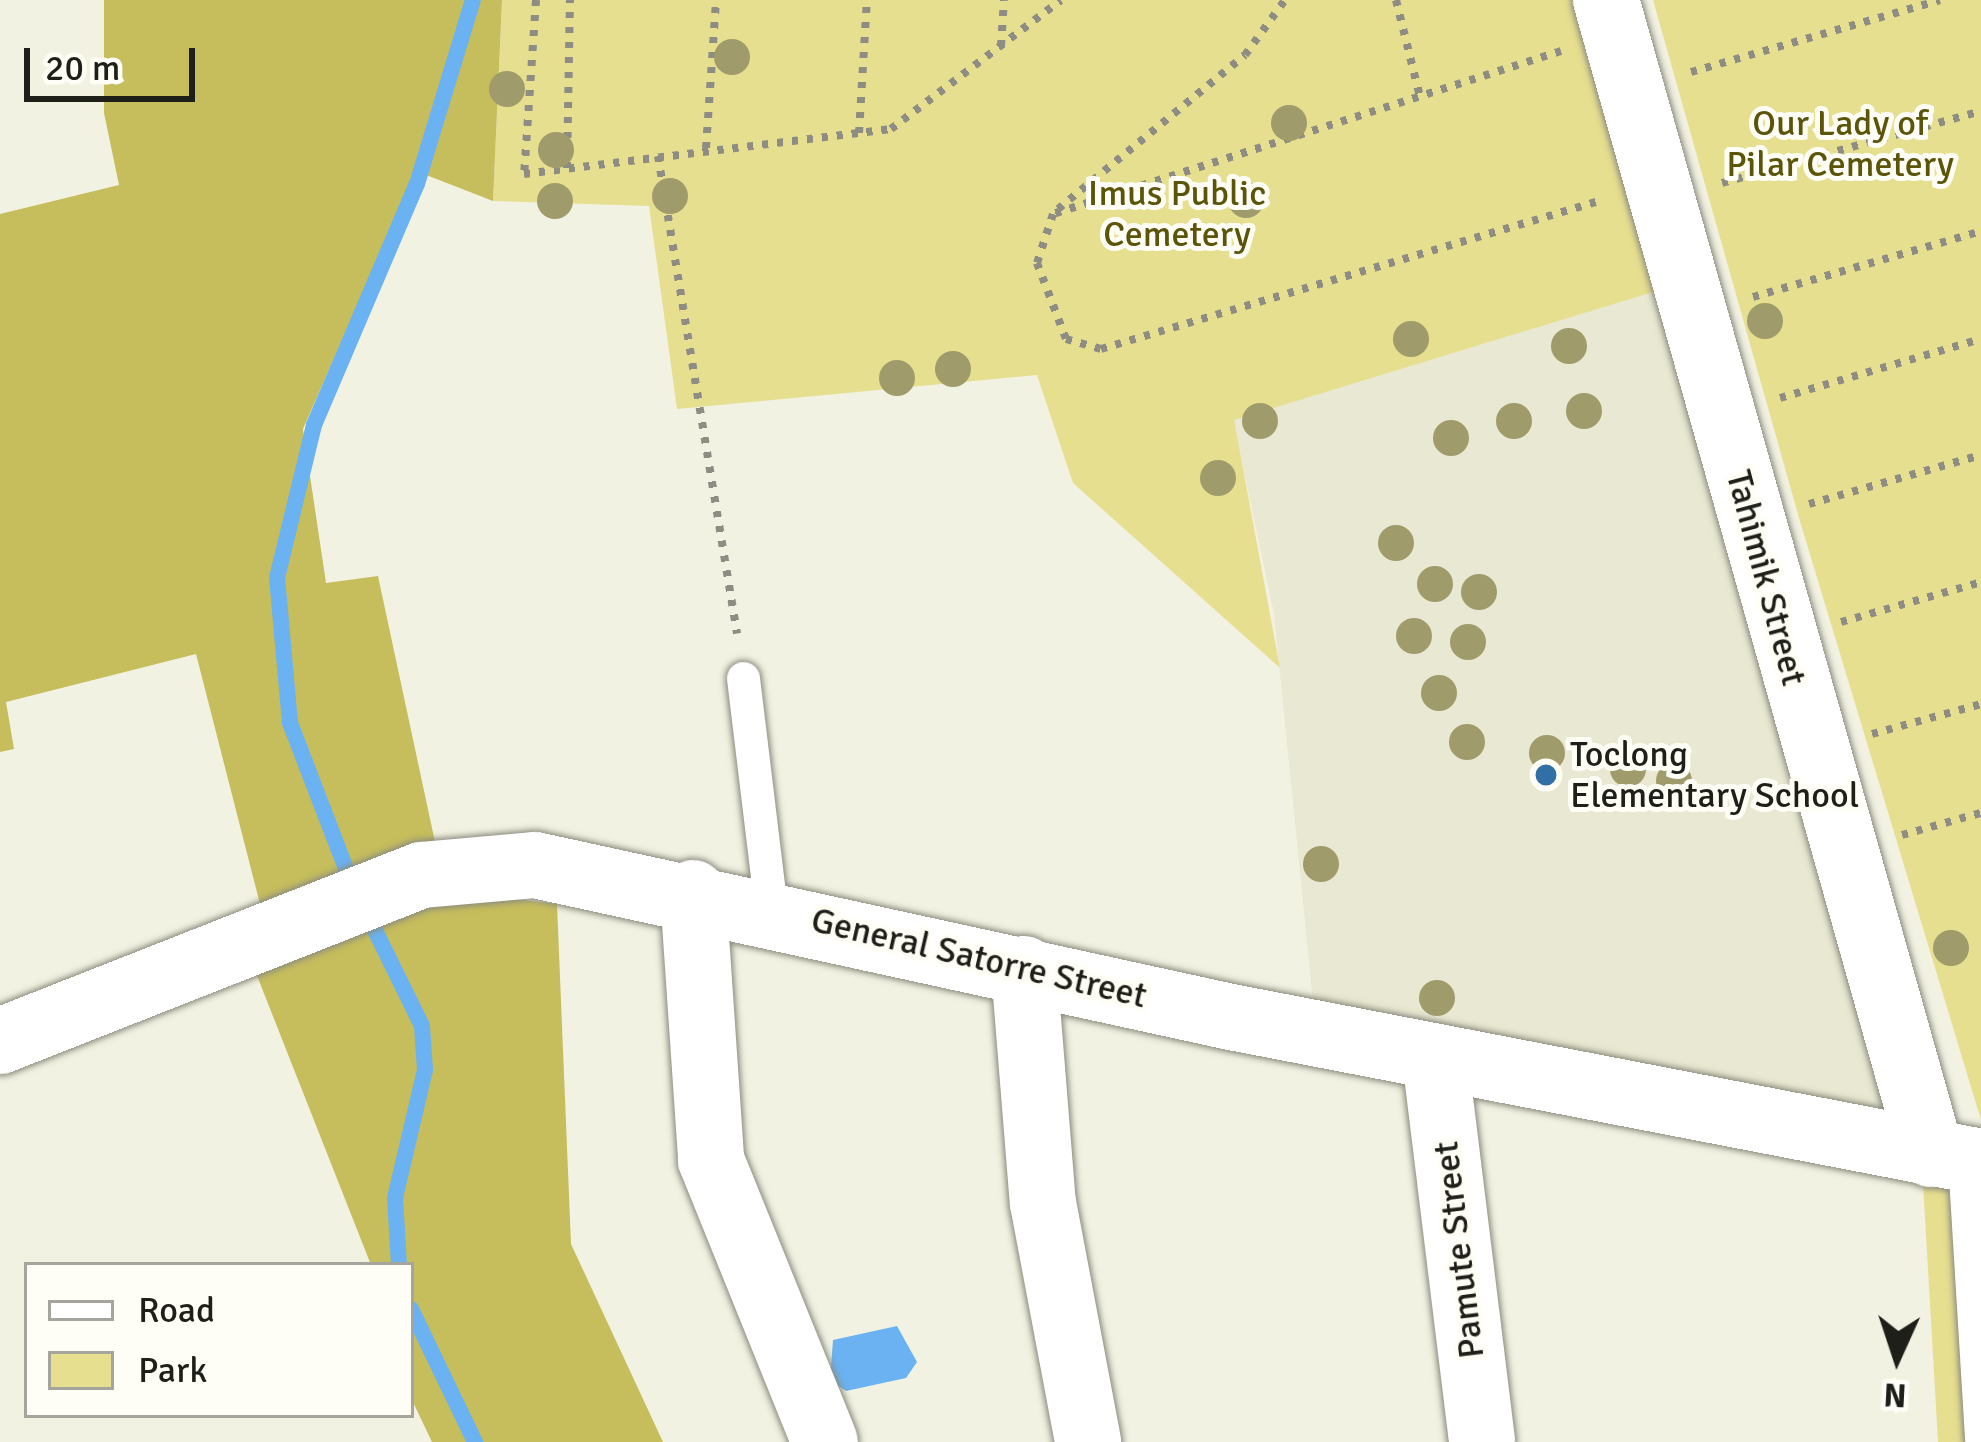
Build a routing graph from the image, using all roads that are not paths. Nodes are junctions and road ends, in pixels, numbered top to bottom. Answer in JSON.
{"nodes":[{"id":1,"x":1618,"y":41,"type":"edge"},
{"id":2,"x":743,"y":678,"type":"road end"},
{"id":3,"x":693,"y":893,"type":"junction"},
{"id":4,"x":771,"y":909,"type":"junction"},
{"id":5,"x":1024,"y":969,"type":"junction"},
{"id":6,"x":0,"y":1041,"type":"edge"},
{"id":7,"x":1435,"y":1058,"type":"junction"},
{"id":8,"x":1958,"y":1158,"type":"edge"},
{"id":9,"x":1981,"y":1440,"type":"edge"},
{"id":10,"x":825,"y":1442,"type":"edge"},
{"id":11,"x":1088,"y":1442,"type":"edge"},
{"id":12,"x":1482,"y":1442,"type":"edge"}],
"edges":[{"from":1,"to":8,"type":"street","name":"Tahimik Street"},
{"from":2,"to":4,"type":"lane"},
{"from":3,"to":4,"type":"street","name":"General Satorre Street"},
{"from":3,"to":6,"type":"street","name":"General Satorre Street"},
{"from":3,"to":10,"type":"street"},
{"from":4,"to":5,"type":"street","name":"General Satorre Street"},
{"from":5,"to":7,"type":"street","name":"General Satorre Street"},
{"from":5,"to":11,"type":"street"},
{"from":7,"to":8,"type":"street","name":"General Satorre Street"},
{"from":7,"to":12,"type":"street","name":"Pamute Street"},
{"from":8,"to":9,"type":"lane"}]}
